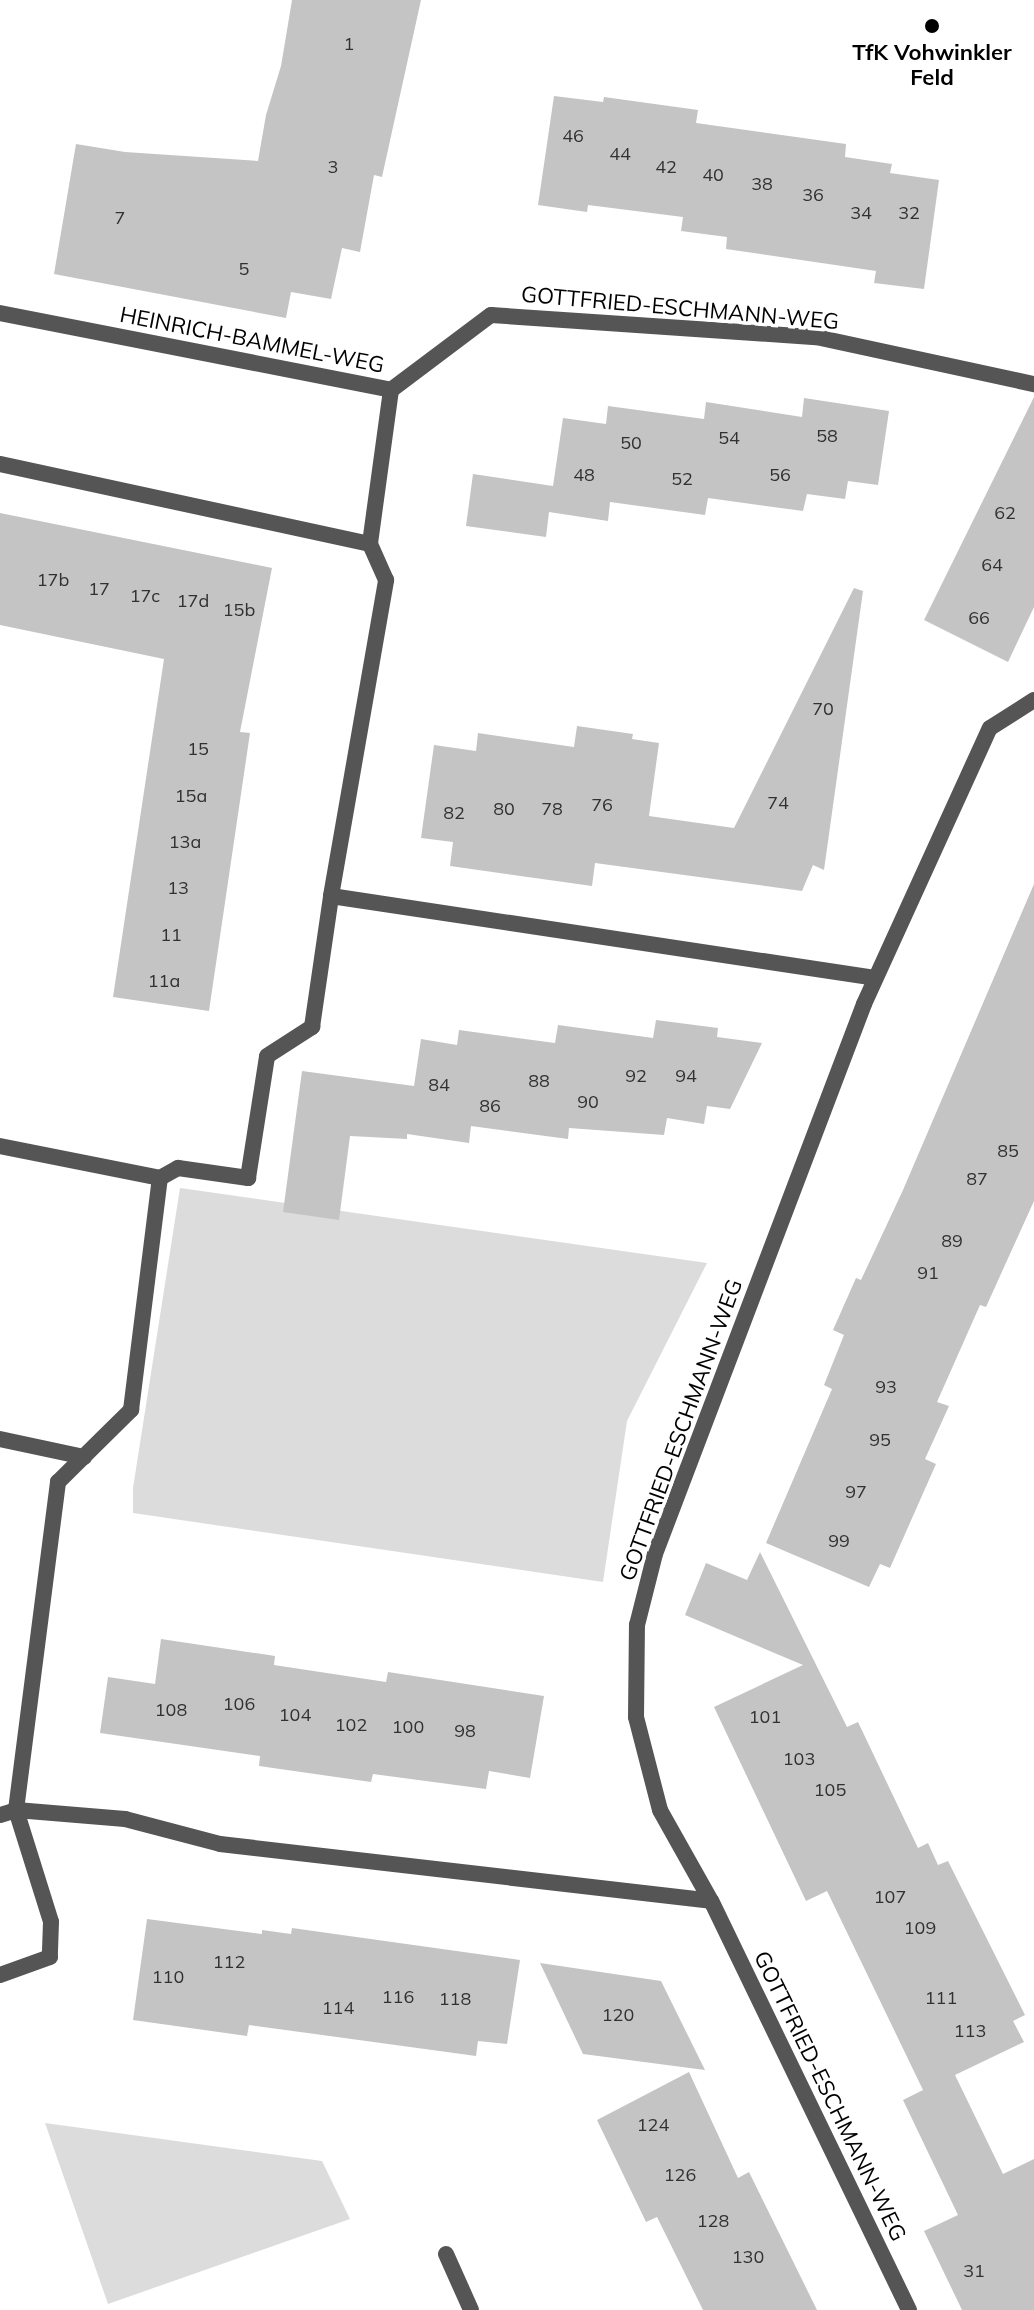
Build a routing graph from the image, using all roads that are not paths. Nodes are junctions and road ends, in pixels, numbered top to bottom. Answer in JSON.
{"nodes":[{"id":1,"x":0,"y":313,"type":"edge"},
{"id":2,"x":1034,"y":384,"type":"edge"},
{"id":3,"x":391,"y":390,"type":"junction"},
{"id":4,"x":0,"y":464,"type":"edge"},
{"id":5,"x":370,"y":544,"type":"junction"},
{"id":6,"x":1034,"y":700,"type":"edge"},
{"id":7,"x":331,"y":896,"type":"junction"},
{"id":8,"x":875,"y":978,"type":"junction"},
{"id":9,"x":0,"y":1146,"type":"edge"},
{"id":10,"x":160,"y":1178,"type":"junction"},
{"id":11,"x":0,"y":1439,"type":"edge"},
{"id":12,"x":84,"y":1457,"type":"junction"},
{"id":13,"x":8,"y":1812,"type":"edge"},
{"id":14,"x":711,"y":1901,"type":"junction"},
{"id":15,"x":0,"y":1975,"type":"edge"},
{"id":16,"x":446,"y":2254,"type":"dead end"},
{"id":17,"x":471,"y":2310,"type":"edge"},
{"id":18,"x":909,"y":2310,"type":"edge"}],
"edges":[{"from":1,"to":3,"type":"street","name":"HEINRICH-BAMMEL-WEG"},
{"from":2,"to":3,"type":"street","name":"GOTTFRIED-ESCHMANN-WEG"},
{"from":3,"to":5,"type":"street","name":"HEINRICH-BAMMEL-WEG"},
{"from":4,"to":5,"type":"street"},
{"from":5,"to":7,"type":"street"},
{"from":6,"to":8,"type":"street","name":"GOTTFRIED-ESCHMANN-WEG"},
{"from":7,"to":8,"type":"street"},
{"from":7,"to":10,"type":"street"},
{"from":8,"to":14,"type":"street","name":"GOTTFRIED-ESCHMANN-WEG"},
{"from":9,"to":10,"type":"street"},
{"from":10,"to":12,"type":"street"},
{"from":11,"to":12,"type":"street"},
{"from":12,"to":13,"type":"street"},
{"from":13,"to":14,"type":"street"},
{"from":13,"to":15,"type":"street"},
{"from":14,"to":18,"type":"street","name":"GOTTFRIED-ESCHMANN-WEG"},
{"from":16,"to":17,"type":"street"}]}
